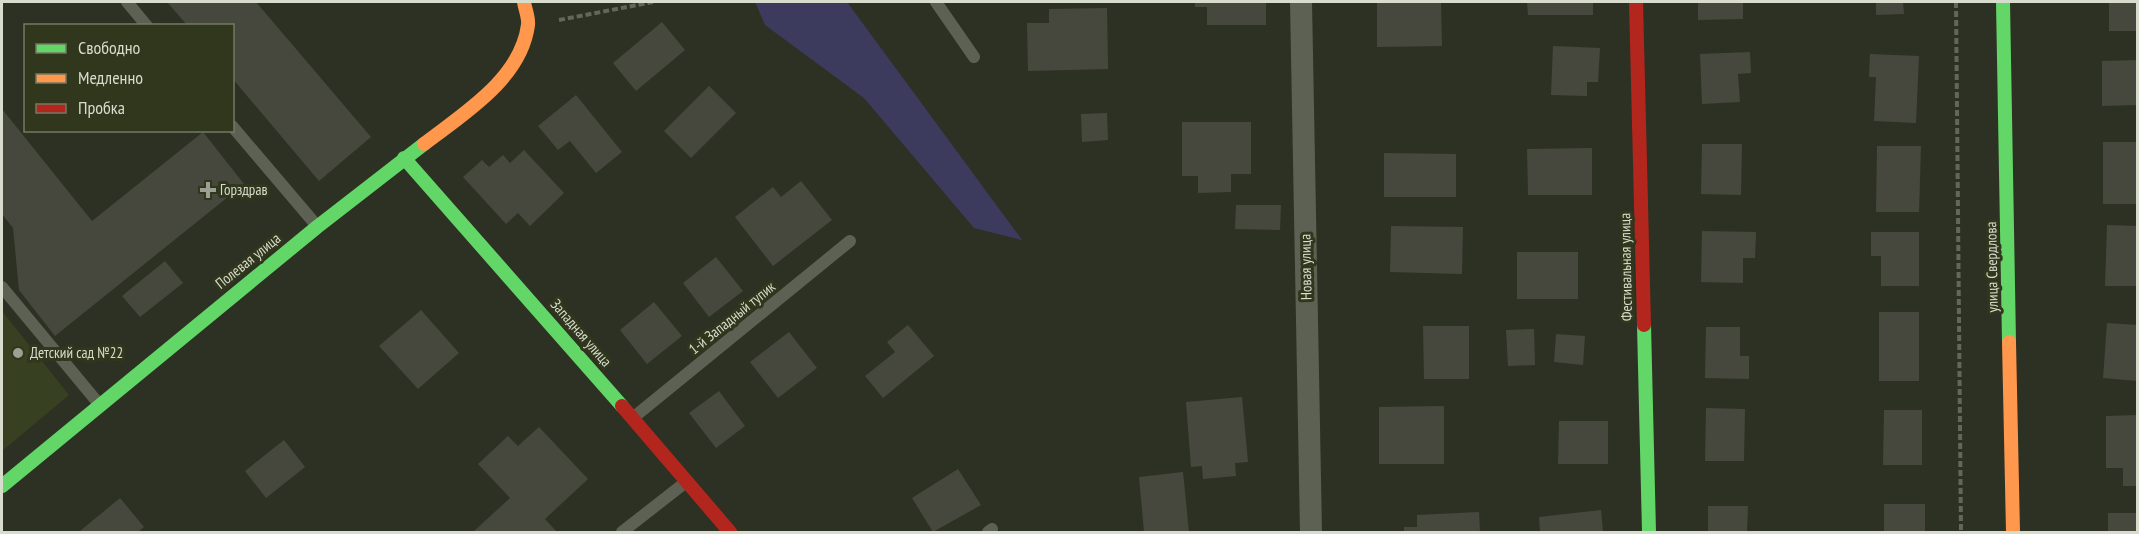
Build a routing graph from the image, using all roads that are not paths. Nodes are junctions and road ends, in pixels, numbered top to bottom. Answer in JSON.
{"nodes":[{"id":1,"x":127,"y":2,"type":"edge"},
{"id":2,"x":524,"y":2,"type":"edge"},
{"id":3,"x":936,"y":2,"type":"edge"},
{"id":4,"x":1301,"y":2,"type":"edge"},
{"id":5,"x":1636,"y":2,"type":"edge"},
{"id":6,"x":2003,"y":2,"type":"edge"},
{"id":7,"x":145,"y":24,"type":"edge"},
{"id":8,"x":974,"y":57,"type":"dead end"},
{"id":9,"x":234,"y":128,"type":"edge"},
{"id":10,"x":404,"y":158,"type":"junction"},
{"id":11,"x":317,"y":227,"type":"junction"},
{"id":12,"x":850,"y":241,"type":"dead end"},
{"id":13,"x":2,"y":287,"type":"edge"},
{"id":14,"x":99,"y":404,"type":"junction"},
{"id":15,"x":633,"y":418,"type":"junction"},
{"id":16,"x":687,"y":482,"type":"junction"},
{"id":17,"x":2,"y":486,"type":"edge"},
{"id":18,"x":622,"y":532,"type":"edge"},
{"id":19,"x":730,"y":532,"type":"edge"},
{"id":20,"x":1311,"y":532,"type":"edge"},
{"id":21,"x":1649,"y":532,"type":"edge"},
{"id":22,"x":2013,"y":532,"type":"edge"}],
"edges":[{"from":1,"to":7,"type":"lane"},
{"from":2,"to":10,"type":"street","name":"Полевая улица"},
{"from":3,"to":8,"type":"lane"},
{"from":4,"to":20,"type":"street","name":"Новая улица"},
{"from":5,"to":21,"type":"street","name":"Фестивальная улица"},
{"from":6,"to":22,"type":"street","name":"улица Свердлова"},
{"from":9,"to":11,"type":"lane"},
{"from":10,"to":11,"type":"street","name":"Полевая улица"},
{"from":10,"to":15,"type":"street","name":"Западная улица"},
{"from":11,"to":14,"type":"street","name":"Полевая улица"},
{"from":12,"to":15,"type":"lane","name":"1-й Западный тупик"},
{"from":13,"to":14,"type":"lane"},
{"from":14,"to":17,"type":"street","name":"Полевая улица"},
{"from":15,"to":16,"type":"street","name":"Западная улица"},
{"from":16,"to":18,"type":"lane"},
{"from":16,"to":19,"type":"street","name":"Западная улица"}]}
